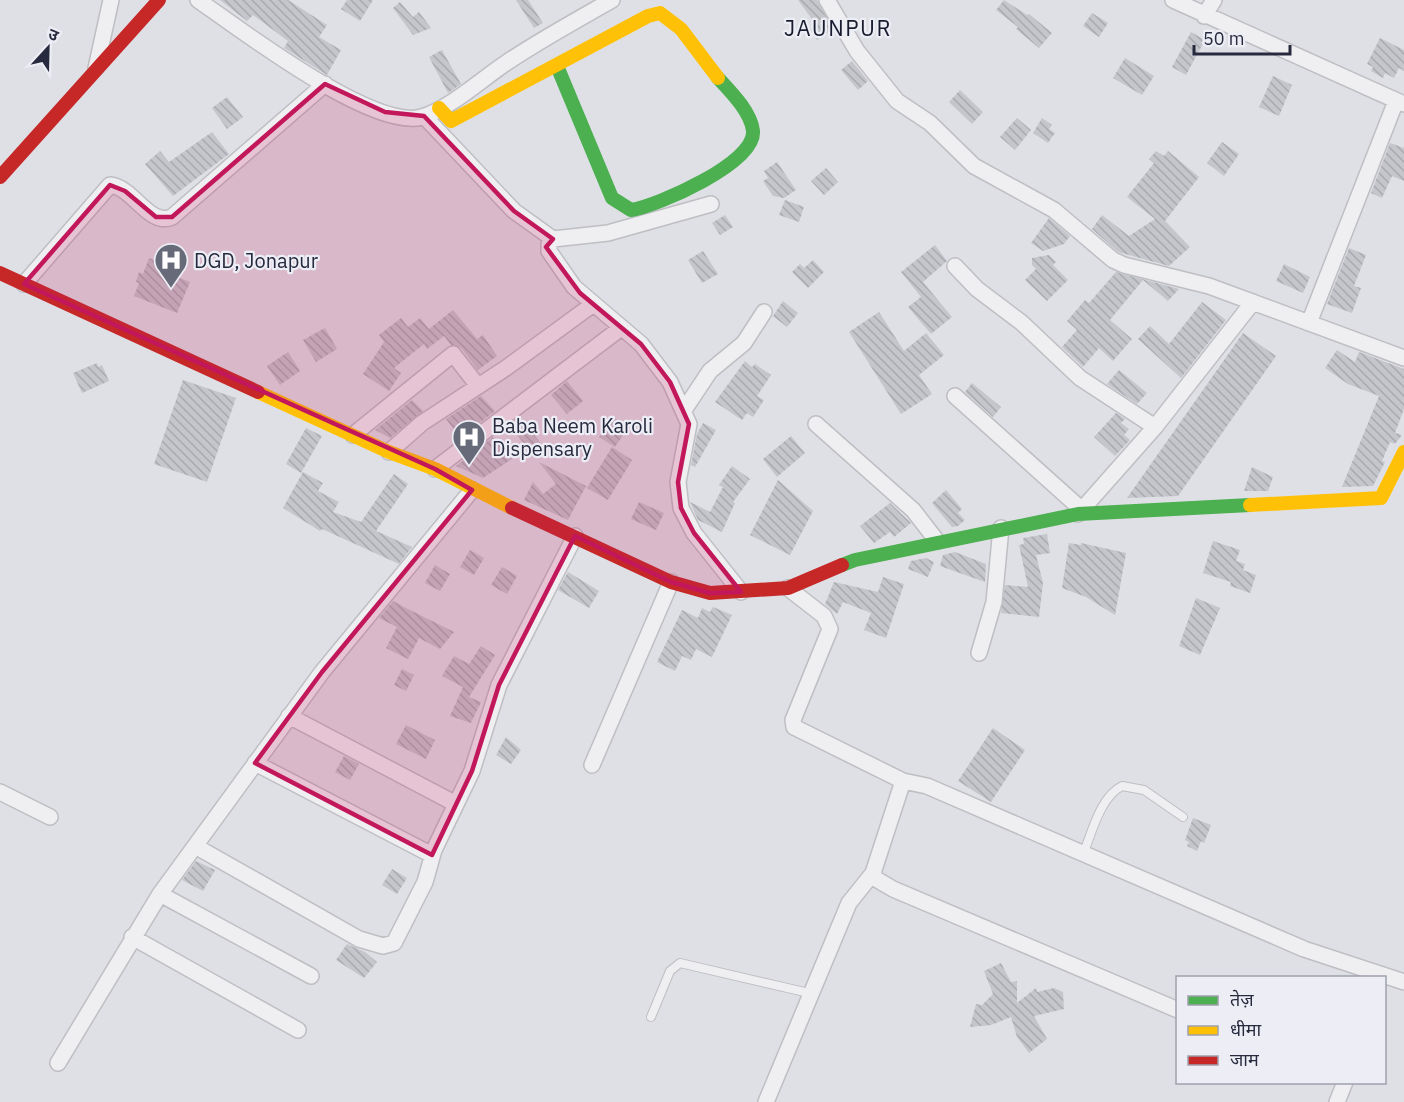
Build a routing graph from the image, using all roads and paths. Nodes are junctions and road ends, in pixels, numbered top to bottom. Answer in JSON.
{"nodes":[{"id":1,"x":111,"y":0,"type":"edge"},
{"id":2,"x":159,"y":0,"type":"edge"},
{"id":3,"x":198,"y":0,"type":"edge"},
{"id":4,"x":612,"y":0,"type":"edge"},
{"id":5,"x":827,"y":0,"type":"edge"},
{"id":6,"x":1173,"y":0,"type":"edge"},
{"id":7,"x":1214,"y":0,"type":"edge"},
{"id":8,"x":1203,"y":16,"type":"junction"},
{"id":9,"x":557,"y":66,"type":"junction"},
{"id":10,"x":96,"y":68,"type":"junction"},
{"id":11,"x":325,"y":84,"type":"junction"},
{"id":12,"x":1400,"y":103,"type":"edge"},
{"id":13,"x":439,"y":108,"type":"junction"},
{"id":14,"x":424,"y":117,"type":"junction"},
{"id":15,"x":0,"y":177,"type":"edge"},
{"id":16,"x":711,"y":204,"type":"dead end"},
{"id":17,"x":553,"y":239,"type":"junction"},
{"id":18,"x":955,"y":266,"type":"dead end"},
{"id":19,"x":0,"y":273,"type":"edge"},
{"id":20,"x":24,"y":284,"type":"junction"},
{"id":21,"x":1253,"y":302,"type":"junction"},
{"id":22,"x":592,"y":305,"type":"junction"},
{"id":23,"x":764,"y":312,"type":"dead end"},
{"id":24,"x":1309,"y":323,"type":"junction"},
{"id":25,"x":621,"y":328,"type":"junction"},
{"id":26,"x":1404,"y":358,"type":"edge"},
{"id":27,"x":478,"y":386,"type":"junction"},
{"id":28,"x":956,"y":396,"type":"dead end"},
{"id":29,"x":684,"y":410,"type":"junction"},
{"id":30,"x":816,"y":424,"type":"dead end"},
{"id":31,"x":1155,"y":427,"type":"junction"},
{"id":32,"x":353,"y":435,"type":"junction"},
{"id":33,"x":389,"y":452,"type":"junction"},
{"id":34,"x":1404,"y":452,"type":"edge"},
{"id":35,"x":435,"y":468,"type":"junction"},
{"id":36,"x":1398,"y":482,"type":"edge"},
{"id":37,"x":472,"y":490,"type":"junction"},
{"id":38,"x":1079,"y":511,"type":"junction"},
{"id":39,"x":1001,"y":528,"type":"junction"},
{"id":40,"x":575,"y":537,"type":"junction"},
{"id":41,"x":937,"y":541,"type":"junction"},
{"id":42,"x":671,"y":582,"type":"junction"},
{"id":43,"x":788,"y":588,"type":"junction"},
{"id":44,"x":741,"y":592,"type":"junction"},
{"id":45,"x":980,"y":653,"type":"dead end"},
{"id":46,"x":289,"y":716,"type":"junction"},
{"id":47,"x":255,"y":763,"type":"junction"},
{"id":48,"x":592,"y":765,"type":"dead end"},
{"id":49,"x":903,"y":781,"type":"junction"},
{"id":50,"x":0,"y":792,"type":"edge"},
{"id":51,"x":456,"y":804,"type":"junction"},
{"id":52,"x":50,"y":817,"type":"dead end"},
{"id":53,"x":1183,"y":817,"type":"dead end"},
{"id":54,"x":195,"y":846,"type":"junction"},
{"id":55,"x":1083,"y":854,"type":"junction"},
{"id":56,"x":432,"y":855,"type":"junction"},
{"id":57,"x":873,"y":873,"type":"junction"},
{"id":58,"x":160,"y":894,"type":"junction"},
{"id":59,"x":132,"y":937,"type":"junction"},
{"id":60,"x":311,"y":976,"type":"dead end"},
{"id":61,"x":1377,"y":976,"type":"edge"},
{"id":62,"x":1386,"y":979,"type":"edge"},
{"id":63,"x":1404,"y":982,"type":"edge"},
{"id":64,"x":809,"y":993,"type":"junction"},
{"id":65,"x":1176,"y":1009,"type":"edge"},
{"id":66,"x":651,"y":1017,"type":"dead end"},
{"id":67,"x":298,"y":1030,"type":"dead end"},
{"id":68,"x":58,"y":1063,"type":"dead end"},
{"id":69,"x":1345,"y":1084,"type":"edge"},
{"id":70,"x":765,"y":1102,"type":"edge"},
{"id":71,"x":1337,"y":1102,"type":"edge"}],
"edges":[{"from":1,"to":10,"type":"street"},
{"from":2,"to":10,"type":"street"},
{"from":3,"to":11,"type":"street"},
{"from":4,"to":13,"type":"street"},
{"from":5,"to":21,"type":"street"},
{"from":6,"to":8,"type":"street"},
{"from":7,"to":8,"type":"street"},
{"from":8,"to":12,"type":"street"},
{"from":9,"to":9,"type":"street"},
{"from":9,"to":13,"type":"street"},
{"from":10,"to":15,"type":"street"},
{"from":11,"to":14,"type":"street"},
{"from":11,"to":20,"type":"street"},
{"from":12,"to":24,"type":"street"},
{"from":13,"to":14,"type":"street"},
{"from":14,"to":17,"type":"street"},
{"from":16,"to":17,"type":"street"},
{"from":17,"to":22,"type":"street"},
{"from":18,"to":31,"type":"street"},
{"from":19,"to":20,"type":"street"},
{"from":20,"to":32,"type":"street"},
{"from":21,"to":24,"type":"street"},
{"from":21,"to":31,"type":"street"},
{"from":22,"to":25,"type":"street"},
{"from":22,"to":27,"type":"street"},
{"from":23,"to":29,"type":"street"},
{"from":24,"to":26,"type":"street"},
{"from":25,"to":29,"type":"street"},
{"from":25,"to":35,"type":"street"},
{"from":27,"to":32,"type":"street"},
{"from":27,"to":33,"type":"street"},
{"from":28,"to":38,"type":"street"},
{"from":29,"to":44,"type":"street"},
{"from":30,"to":41,"type":"street"},
{"from":31,"to":38,"type":"street"},
{"from":32,"to":33,"type":"street"},
{"from":33,"to":35,"type":"street"},
{"from":34,"to":36,"type":"street"},
{"from":35,"to":37,"type":"street"},
{"from":36,"to":38,"type":"street"},
{"from":37,"to":40,"type":"street"},
{"from":37,"to":46,"type":"street"},
{"from":38,"to":39,"type":"street"},
{"from":39,"to":41,"type":"street"},
{"from":39,"to":45,"type":"street"},
{"from":40,"to":42,"type":"street"},
{"from":40,"to":51,"type":"street"},
{"from":41,"to":43,"type":"street"},
{"from":42,"to":44,"type":"street"},
{"from":42,"to":48,"type":"street"},
{"from":43,"to":44,"type":"street"},
{"from":43,"to":49,"type":"street"},
{"from":46,"to":47,"type":"street"},
{"from":46,"to":51,"type":"street"},
{"from":47,"to":54,"type":"street"},
{"from":47,"to":56,"type":"street"},
{"from":49,"to":55,"type":"street"},
{"from":49,"to":57,"type":"street"},
{"from":50,"to":52,"type":"street"},
{"from":51,"to":56,"type":"street"},
{"from":53,"to":55,"type":"lane"},
{"from":54,"to":56,"type":"street"},
{"from":54,"to":58,"type":"street"},
{"from":55,"to":61,"type":"street"},
{"from":57,"to":64,"type":"street"},
{"from":57,"to":65,"type":"street"},
{"from":58,"to":59,"type":"street"},
{"from":58,"to":60,"type":"street"},
{"from":59,"to":67,"type":"street"},
{"from":59,"to":68,"type":"street"},
{"from":62,"to":63,"type":"street"},
{"from":64,"to":66,"type":"lane"},
{"from":64,"to":70,"type":"street"},
{"from":69,"to":71,"type":"street"}]}
